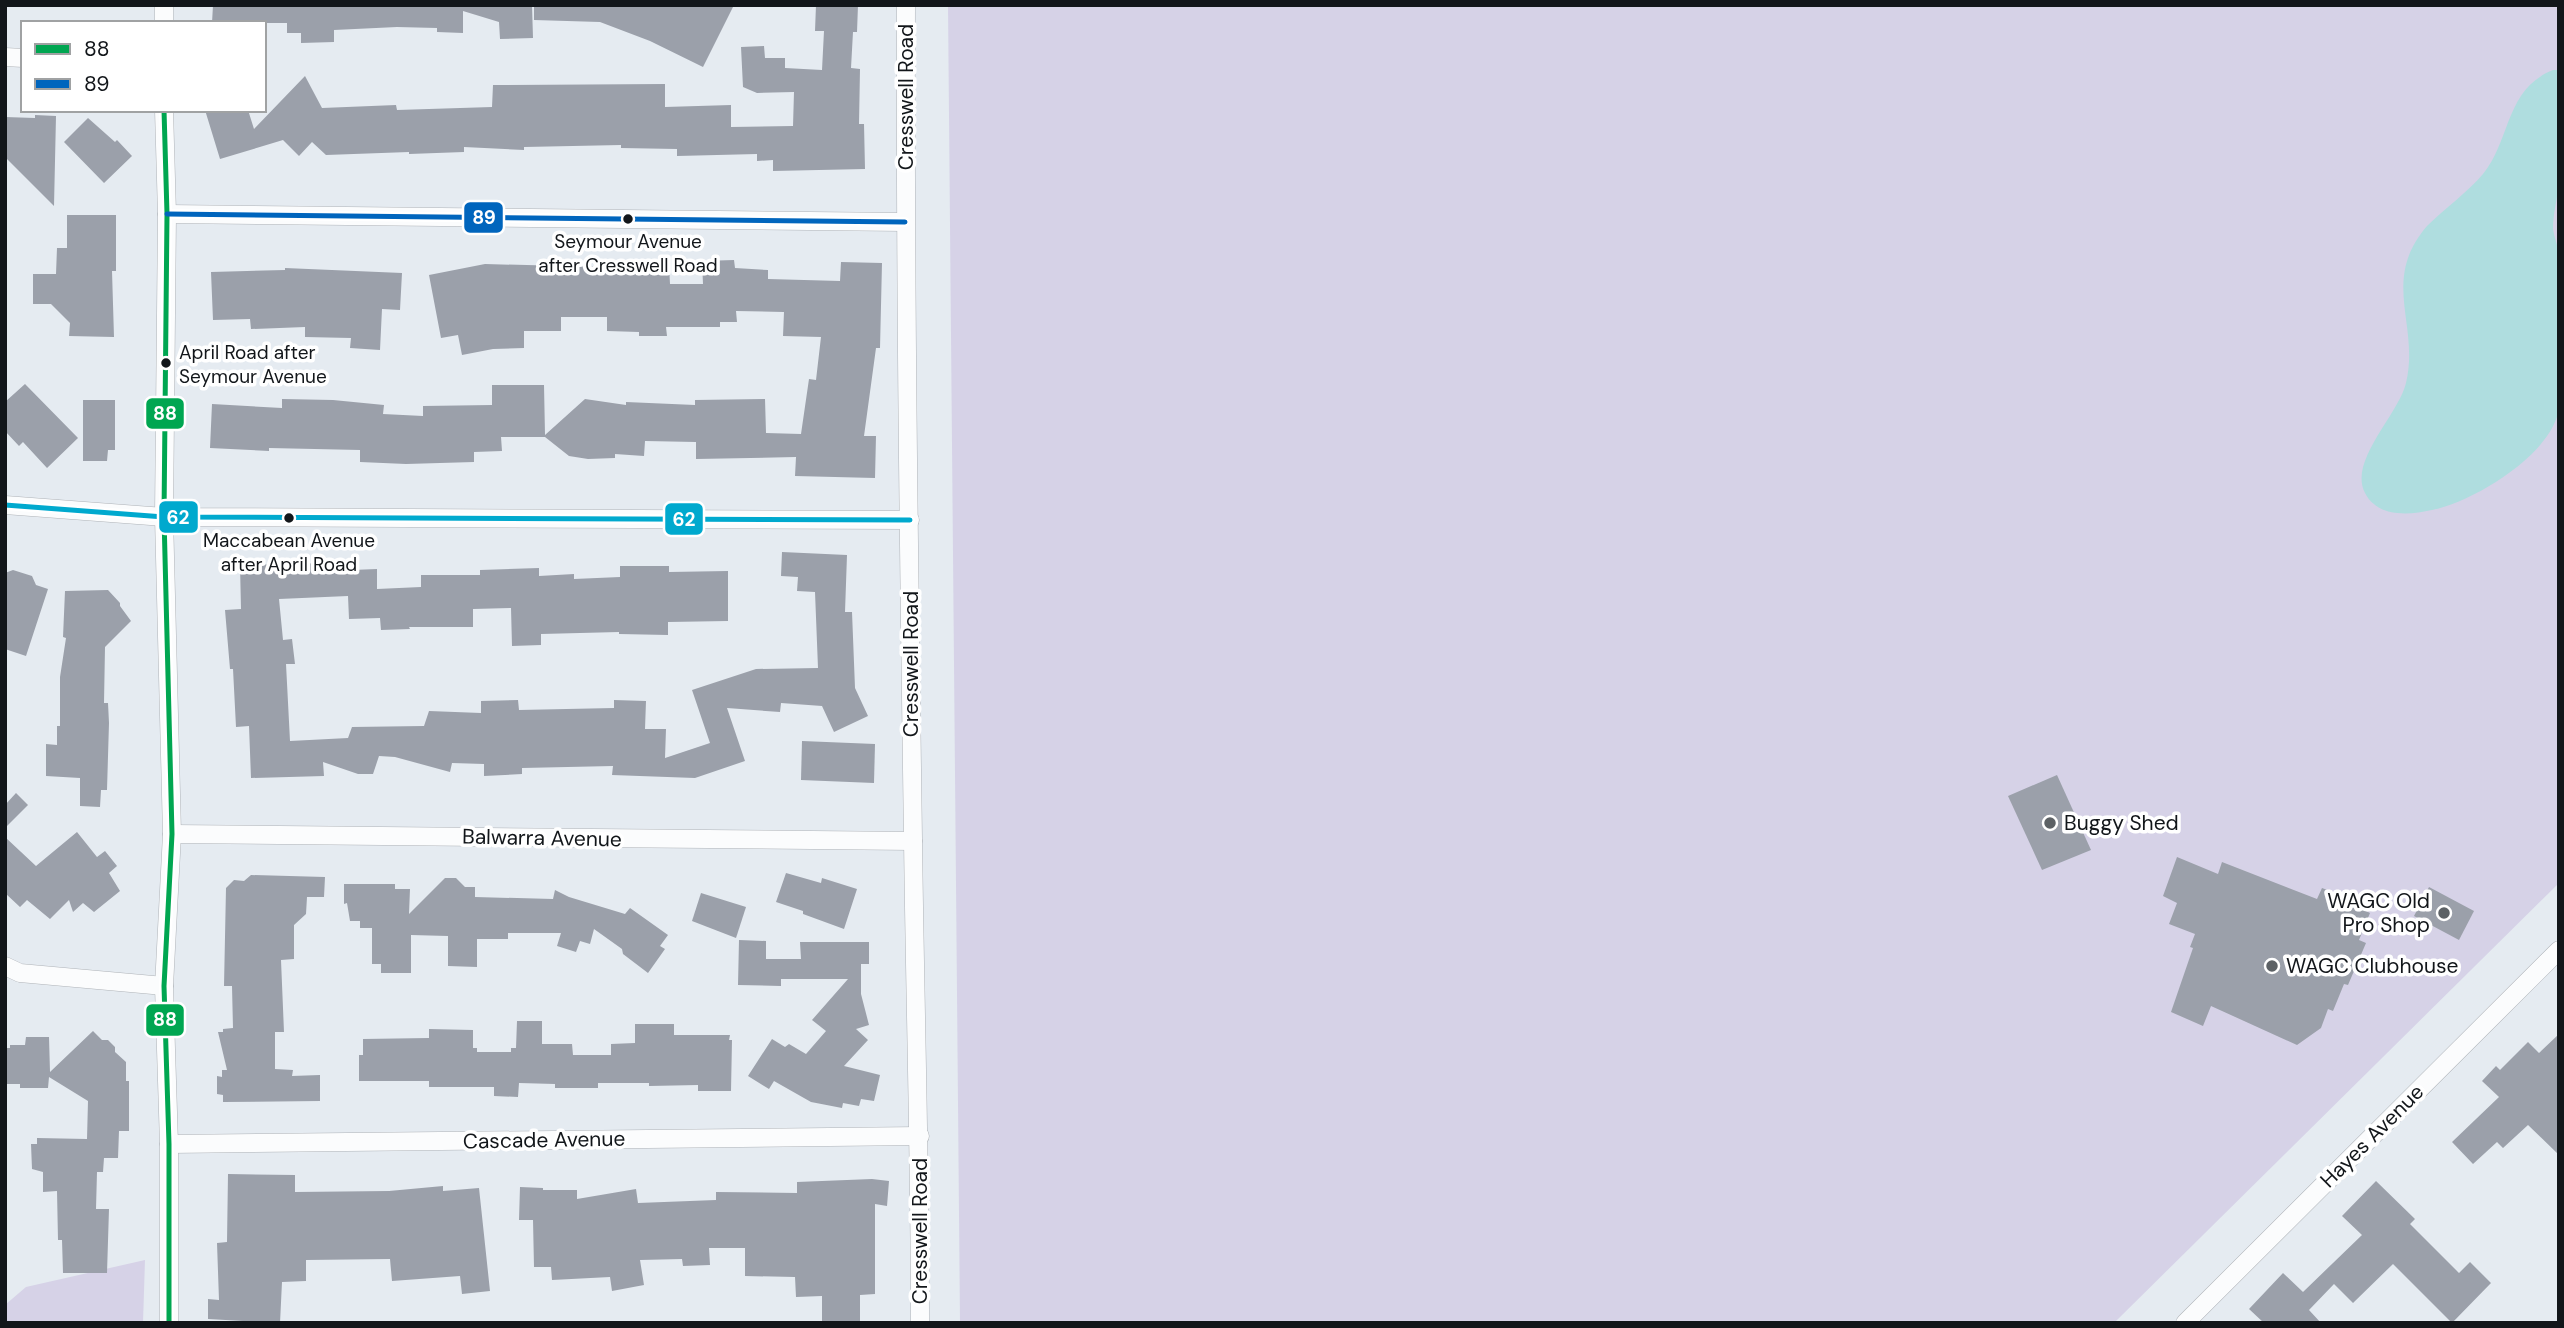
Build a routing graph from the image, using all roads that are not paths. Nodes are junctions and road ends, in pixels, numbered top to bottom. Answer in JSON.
{"nodes":[{"id":1,"x":906,"y":5,"type":"edge"},
{"id":2,"x":164,"y":112,"type":"edge"},
{"id":3,"x":167,"y":214,"type":"junction"},
{"id":4,"x":905,"y":222,"type":"junction"},
{"id":5,"x":5,"y":505,"type":"edge"},
{"id":6,"x":164,"y":517,"type":"junction"},
{"id":7,"x":910,"y":520,"type":"junction"},
{"id":8,"x":172,"y":834,"type":"junction"},
{"id":9,"x":913,"y":841,"type":"junction"},
{"id":10,"x":2559,"y":950,"type":"edge"},
{"id":11,"x":5,"y":966,"type":"edge"},
{"id":12,"x":164,"y":986,"type":"junction"},
{"id":13,"x":920,"y":1136,"type":"junction"},
{"id":14,"x":169,"y":1144,"type":"junction"},
{"id":15,"x":169,"y":1323,"type":"edge"},
{"id":16,"x":920,"y":1323,"type":"edge"},
{"id":17,"x":2185,"y":1323,"type":"edge"}],
"edges":[{"from":1,"to":4,"type":"street","name":"Cresswell Road"},
{"from":2,"to":3,"type":"street"},
{"from":3,"to":4,"type":"street"},
{"from":3,"to":6,"type":"street"},
{"from":4,"to":7,"type":"street","name":"Cresswell Road"},
{"from":5,"to":6,"type":"street"},
{"from":6,"to":7,"type":"street"},
{"from":6,"to":8,"type":"street"},
{"from":7,"to":9,"type":"street","name":"Cresswell Road"},
{"from":8,"to":9,"type":"street","name":"Balwarra Avenue"},
{"from":8,"to":12,"type":"street"},
{"from":9,"to":13,"type":"street","name":"Cresswell Road"},
{"from":10,"to":17,"type":"street","name":"Hayes Avenue"},
{"from":11,"to":12,"type":"street"},
{"from":12,"to":14,"type":"street"},
{"from":13,"to":14,"type":"street","name":"Cascade Avenue"},
{"from":13,"to":16,"type":"street","name":"Cresswell Road"},
{"from":14,"to":15,"type":"street"}]}
